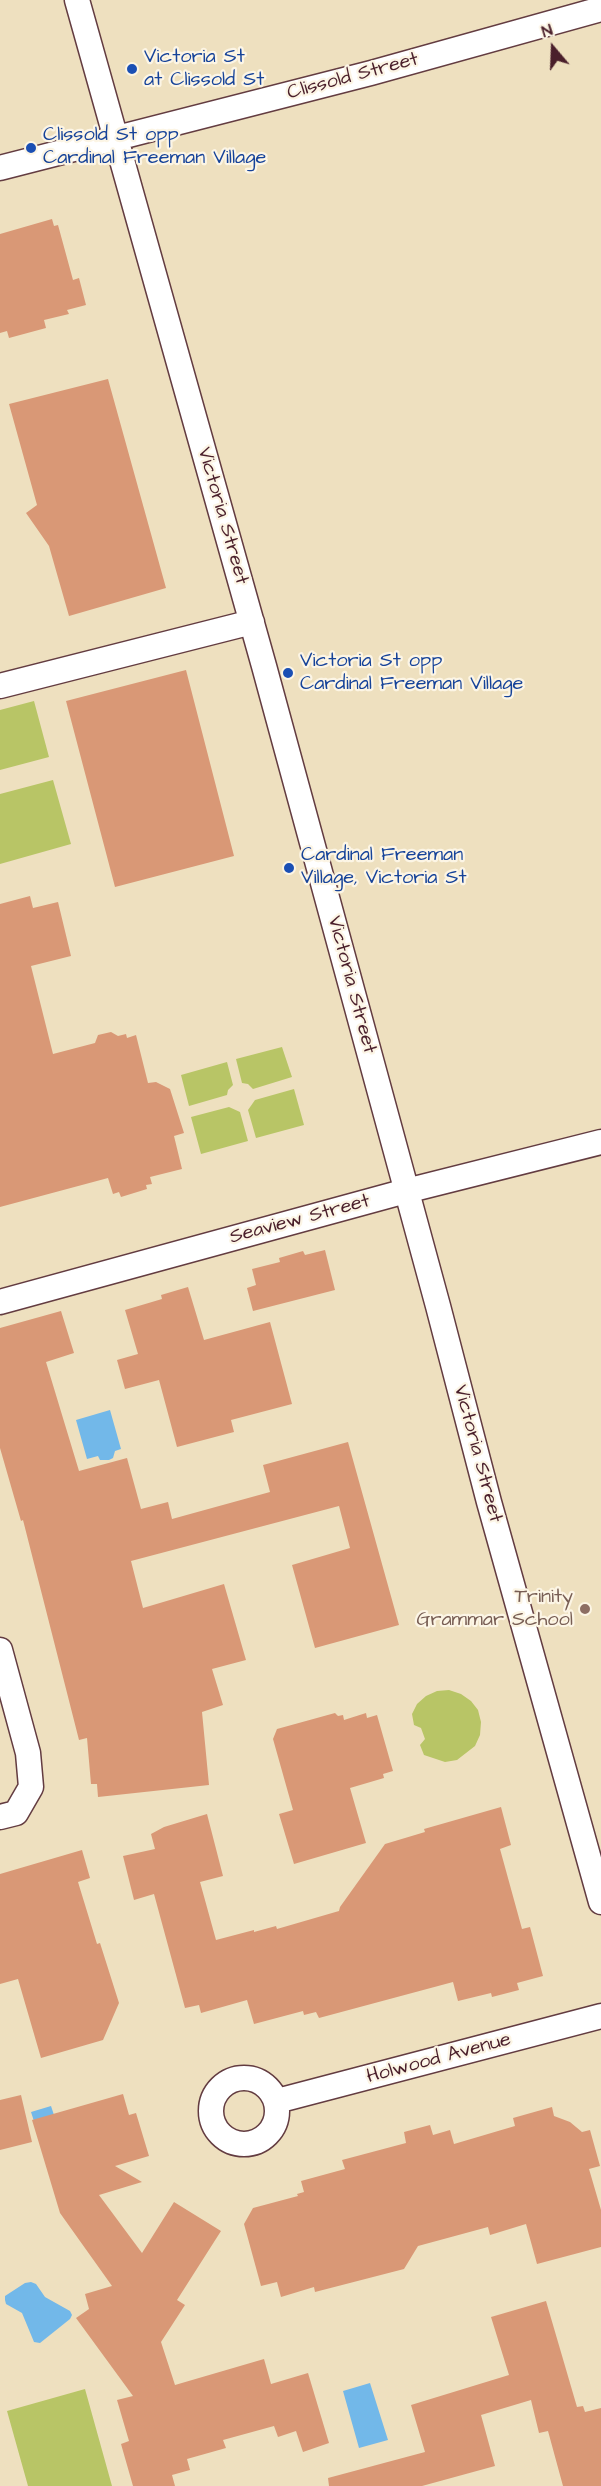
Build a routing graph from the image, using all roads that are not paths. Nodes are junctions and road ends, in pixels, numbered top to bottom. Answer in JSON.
{"nodes":[{"id":1,"x":76,"y":0,"type":"edge"},
{"id":2,"x":601,"y":9,"type":"edge"},
{"id":3,"x":116,"y":138,"type":"junction"},
{"id":4,"x":0,"y":168,"type":"edge"},
{"id":5,"x":252,"y":622,"type":"junction"},
{"id":6,"x":0,"y":686,"type":"edge"},
{"id":7,"x":601,"y":1142,"type":"edge"},
{"id":8,"x":406,"y":1191,"type":"junction"},
{"id":9,"x":0,"y":1302,"type":"edge"},
{"id":10,"x":0,"y":1650,"type":"edge"},
{"id":11,"x":0,"y":1817,"type":"edge"},
{"id":12,"x":601,"y":1902,"type":"edge"},
{"id":13,"x":601,"y":2016,"type":"edge"},
{"id":14,"x":277,"y":2101,"type":"dead end"}],
"edges":[{"from":1,"to":3,"type":"street","name":"Victoria Street"},
{"from":2,"to":3,"type":"street","name":"Clissold Street"},
{"from":3,"to":4,"type":"street","name":"Clissold Street"},
{"from":3,"to":5,"type":"street","name":"Victoria Street"},
{"from":5,"to":6,"type":"street"},
{"from":5,"to":8,"type":"street","name":"Victoria Street"},
{"from":7,"to":8,"type":"street","name":"Seaview Street"},
{"from":8,"to":9,"type":"street","name":"Seaview Street"},
{"from":8,"to":12,"type":"street","name":"Victoria Street"},
{"from":10,"to":11,"type":"street"},
{"from":13,"to":14,"type":"street","name":"Holwood Avenue"}]}
